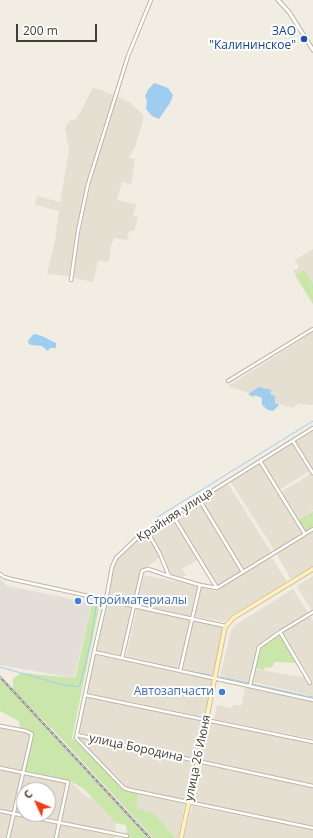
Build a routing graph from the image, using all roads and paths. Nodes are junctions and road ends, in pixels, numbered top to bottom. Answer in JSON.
{"nodes":[{"id":1,"x":151,"y":0,"type":"edge"},
{"id":2,"x":278,"y":0,"type":"edge"},
{"id":3,"x":313,"y":50,"type":"edge"},
{"id":4,"x":71,"y":280,"type":"dead end"},
{"id":5,"x":313,"y":329,"type":"edge"},
{"id":6,"x":228,"y":382,"type":"dead end"},
{"id":7,"x":313,"y":428,"type":"edge"},
{"id":8,"x":293,"y":441,"type":"junction"},
{"id":9,"x":260,"y":461,"type":"junction"},
{"id":10,"x":313,"y":473,"type":"edge"},
{"id":11,"x":199,"y":499,"type":"junction"},
{"id":12,"x":172,"y":516,"type":"junction"},
{"id":13,"x":313,"y":529,"type":"edge"},
{"id":14,"x":147,"y":531,"type":"junction"},
{"id":15,"x":305,"y":534,"type":"junction"},
{"id":16,"x":313,"y":569,"type":"edge"},
{"id":17,"x":243,"y":572,"type":"junction"},
{"id":18,"x":0,"y":574,"type":"edge"},
{"id":19,"x":169,"y":576,"type":"junction"},
{"id":20,"x":200,"y":585,"type":"junction"},
{"id":21,"x":217,"y":588,"type":"junction"},
{"id":22,"x":106,"y":600,"type":"junction"},
{"id":23,"x":134,"y":606,"type":"junction"},
{"id":24,"x":313,"y":612,"type":"edge"},
{"id":25,"x":192,"y":618,"type":"junction"},
{"id":26,"x":225,"y":626,"type":"junction"},
{"id":27,"x":280,"y":632,"type":"junction"},
{"id":28,"x":94,"y":652,"type":"junction"},
{"id":29,"x":122,"y":658,"type":"junction"},
{"id":30,"x":180,"y":671,"type":"junction"},
{"id":31,"x":214,"y":679,"type":"junction"},
{"id":32,"x":310,"y":683,"type":"dead end"},
{"id":33,"x":250,"y":686,"type":"junction"},
{"id":34,"x":85,"y":695,"type":"junction"},
{"id":35,"x":313,"y":700,"type":"edge"},
{"id":36,"x":206,"y":720,"type":"junction"},
{"id":37,"x":0,"y":726,"type":"edge"},
{"id":38,"x":76,"y":737,"type":"junction"},
{"id":39,"x":313,"y":742,"type":"edge"},
{"id":40,"x":198,"y":761,"type":"junction"},
{"id":41,"x":0,"y":768,"type":"edge"},
{"id":42,"x":23,"y":772,"type":"junction"},
{"id":43,"x":313,"y":786,"type":"edge"},
{"id":44,"x":189,"y":803,"type":"junction"},
{"id":45,"x":0,"y":811,"type":"edge"},
{"id":46,"x":14,"y":814,"type":"junction"},
{"id":47,"x":59,"y":823,"type":"junction"},
{"id":48,"x":313,"y":828,"type":"edge"},
{"id":49,"x":127,"y":836,"type":"dead end"},
{"id":50,"x":8,"y":838,"type":"edge"},
{"id":51,"x":56,"y":838,"type":"edge"},
{"id":52,"x":181,"y":838,"type":"edge"}],
"edges":[{"from":1,"to":4,"type":"street"},
{"from":2,"to":3,"type":"street"},
{"from":5,"to":6,"type":"street"},
{"from":7,"to":8,"type":"street","name":"Крайняя улица"},
{"from":8,"to":9,"type":"street","name":"Крайняя улица"},
{"from":8,"to":10,"type":"street"},
{"from":9,"to":11,"type":"street","name":"Крайняя улица"},
{"from":9,"to":15,"type":"street"},
{"from":11,"to":12,"type":"street","name":"Крайняя улица"},
{"from":11,"to":17,"type":"street"},
{"from":12,"to":14,"type":"street","name":"Крайняя улица"},
{"from":12,"to":21,"type":"street"},
{"from":13,"to":15,"type":"street"},
{"from":14,"to":19,"type":"street"},
{"from":14,"to":22,"type":"street","name":"Крайняя улица"},
{"from":15,"to":17,"type":"street"},
{"from":16,"to":26,"type":"main road"},
{"from":17,"to":21,"type":"street"},
{"from":18,"to":22,"type":"street"},
{"from":19,"to":20,"type":"street"},
{"from":19,"to":23,"type":"street"},
{"from":20,"to":21,"type":"street"},
{"from":20,"to":25,"type":"street"},
{"from":22,"to":23,"type":"street"},
{"from":22,"to":28,"type":"street","name":"Крайняя улица"},
{"from":23,"to":25,"type":"street"},
{"from":23,"to":29,"type":"street"},
{"from":24,"to":27,"type":"street"},
{"from":25,"to":26,"type":"street"},
{"from":25,"to":30,"type":"street"},
{"from":26,"to":31,"type":"main road","name":"улица 26 Июня"},
{"from":27,"to":32,"type":"street"},
{"from":27,"to":33,"type":"street"},
{"from":28,"to":29,"type":"street"},
{"from":28,"to":34,"type":"street","name":"Крайняя улица"},
{"from":29,"to":30,"type":"street"},
{"from":30,"to":31,"type":"street"},
{"from":31,"to":33,"type":"street"},
{"from":31,"to":36,"type":"main road","name":"улица 26 Июня"},
{"from":33,"to":35,"type":"street"},
{"from":34,"to":36,"type":"street"},
{"from":34,"to":38,"type":"street","name":"Крайняя улица"},
{"from":36,"to":39,"type":"street"},
{"from":36,"to":40,"type":"main road","name":"улица 26 Июня"},
{"from":37,"to":42,"type":"street"},
{"from":38,"to":40,"type":"street","name":"улица Бородина"},
{"from":38,"to":44,"type":"street"},
{"from":40,"to":43,"type":"street","name":"улица Бородина"},
{"from":40,"to":44,"type":"main road","name":"улица 26 Июня"},
{"from":41,"to":42,"type":"street"},
{"from":42,"to":46,"type":"street"},
{"from":42,"to":47,"type":"street"},
{"from":44,"to":48,"type":"street"},
{"from":44,"to":52,"type":"main road","name":"улица 26 Июня"},
{"from":45,"to":46,"type":"street"},
{"from":46,"to":47,"type":"street"},
{"from":46,"to":50,"type":"street"},
{"from":47,"to":49,"type":"street"},
{"from":47,"to":51,"type":"street"}]}
